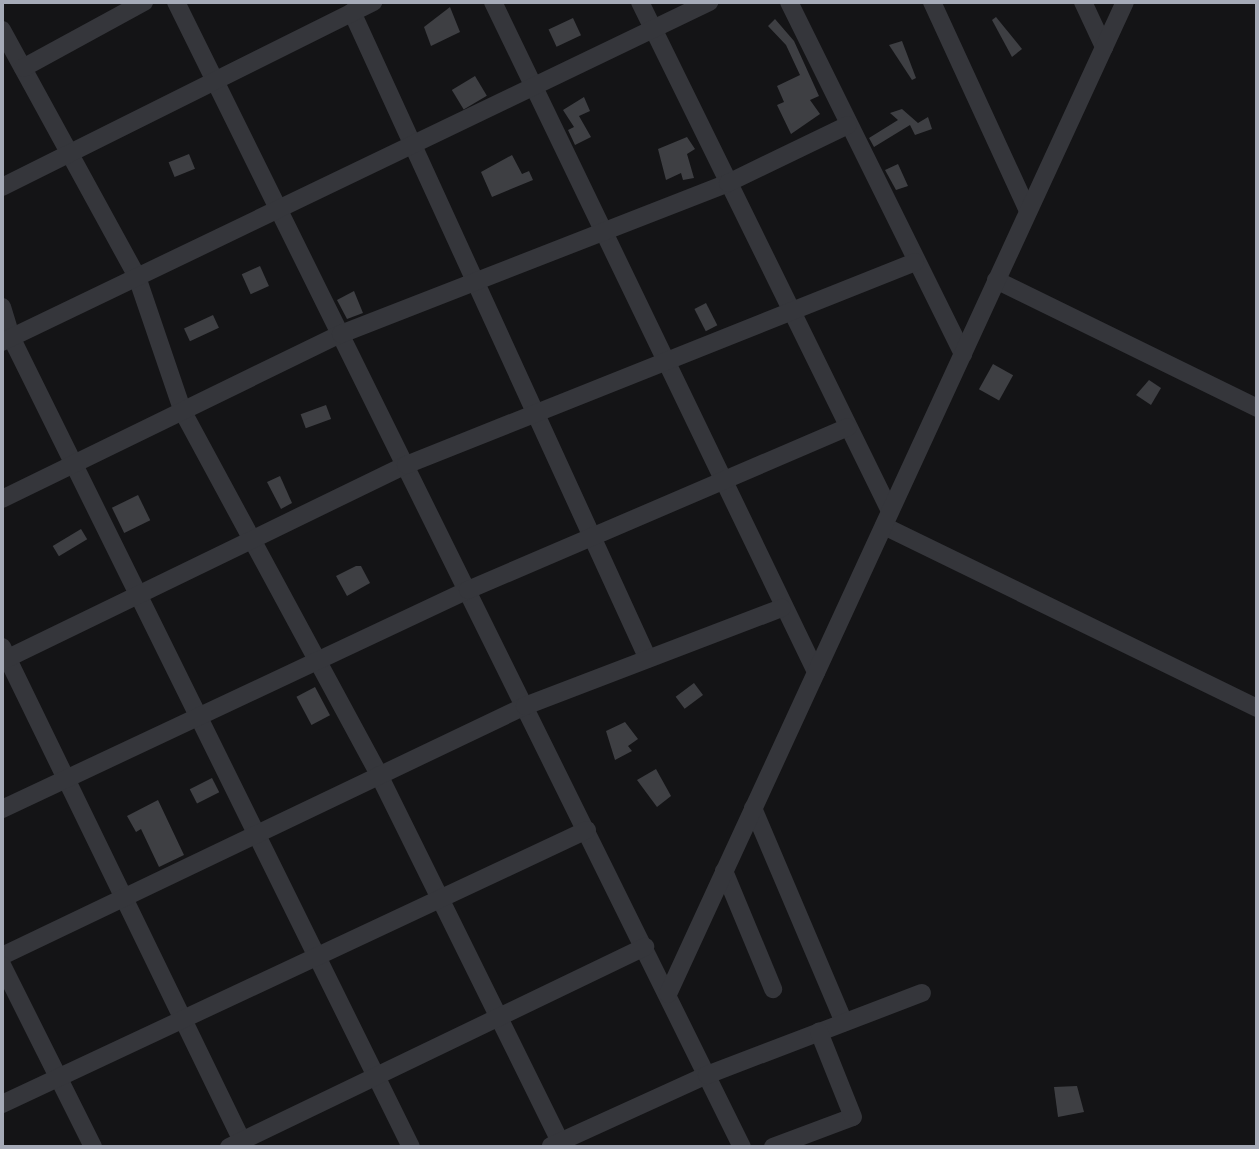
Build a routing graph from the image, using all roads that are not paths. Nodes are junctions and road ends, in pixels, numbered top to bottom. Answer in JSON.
{"nodes":[{"id":1,"x":144,"y":2,"type":"edge"},
{"id":2,"x":176,"y":2,"type":"edge"},
{"id":3,"x":373,"y":2,"type":"edge"},
{"id":4,"x":493,"y":2,"type":"edge"},
{"id":5,"x":640,"y":2,"type":"edge"},
{"id":6,"x":709,"y":2,"type":"edge"},
{"id":7,"x":789,"y":2,"type":"edge"},
{"id":8,"x":932,"y":2,"type":"edge"},
{"id":9,"x":1083,"y":2,"type":"edge"},
{"id":10,"x":1125,"y":2,"type":"edge"},
{"id":11,"x":352,"y":12,"type":"junction"},
{"id":12,"x":653,"y":29,"type":"junction"},
{"id":13,"x":2,"y":30,"type":"edge"},
{"id":14,"x":1104,"y":47,"type":"junction"},
{"id":15,"x":14,"y":65,"type":"edge"},
{"id":16,"x":215,"y":81,"type":"junction"},
{"id":17,"x":533,"y":86,"type":"junction"},
{"id":18,"x":848,"y":125,"type":"junction"},
{"id":19,"x":413,"y":144,"type":"junction"},
{"id":20,"x":70,"y":154,"type":"junction"},
{"id":21,"x":728,"y":183,"type":"junction"},
{"id":22,"x":2,"y":187,"type":"edge"},
{"id":23,"x":279,"y":209,"type":"junction"},
{"id":24,"x":1028,"y":211,"type":"junction"},
{"id":25,"x":602,"y":232,"type":"junction"},
{"id":26,"x":915,"y":262,"type":"junction"},
{"id":27,"x":137,"y":277,"type":"junction"},
{"id":28,"x":996,"y":280,"type":"junction"},
{"id":29,"x":476,"y":282,"type":"junction"},
{"id":30,"x":2,"y":307,"type":"edge"},
{"id":31,"x":790,"y":312,"type":"junction"},
{"id":32,"x":341,"y":334,"type":"junction"},
{"id":33,"x":7,"y":340,"type":"edge"},
{"id":34,"x":963,"y":354,"type":"junction"},
{"id":35,"x":664,"y":362,"type":"junction"},
{"id":36,"x":1257,"y":408,"type":"edge"},
{"id":37,"x":183,"y":412,"type":"junction"},
{"id":38,"x":536,"y":413,"type":"junction"},
{"id":39,"x":848,"y":427,"type":"junction"},
{"id":40,"x":74,"y":464,"type":"junction"},
{"id":41,"x":406,"y":465,"type":"junction"},
{"id":42,"x":721,"y":481,"type":"junction"},
{"id":43,"x":2,"y":499,"type":"edge"},
{"id":44,"x":887,"y":518,"type":"junction"},
{"id":45,"x":592,"y":536,"type":"junction"},
{"id":46,"x":252,"y":540,"type":"junction"},
{"id":47,"x":468,"y":590,"type":"junction"},
{"id":48,"x":138,"y":595,"type":"junction"},
{"id":49,"x":782,"y":608,"type":"junction"},
{"id":50,"x":4,"y":655,"type":"edge"},
{"id":51,"x":648,"y":659,"type":"junction"},
{"id":52,"x":317,"y":661,"type":"junction"},
{"id":53,"x":816,"y":672,"type":"junction"},
{"id":54,"x":525,"y":706,"type":"junction"},
{"id":55,"x":1257,"y":708,"type":"edge"},
{"id":56,"x":199,"y":717,"type":"junction"},
{"id":57,"x":379,"y":775,"type":"junction"},
{"id":58,"x":66,"y":779,"type":"junction"},
{"id":59,"x":753,"y":808,"type":"junction"},
{"id":60,"x":2,"y":809,"type":"edge"},
{"id":61,"x":587,"y":830,"type":"junction"},
{"id":62,"x":257,"y":834,"type":"junction"},
{"id":63,"x":724,"y":871,"type":"junction"},
{"id":64,"x":124,"y":897,"type":"junction"},
{"id":65,"x":440,"y":899,"type":"junction"},
{"id":66,"x":645,"y":947,"type":"junction"},
{"id":67,"x":2,"y":956,"type":"edge"},
{"id":68,"x":317,"y":957,"type":"junction"},
{"id":69,"x":2,"y":965,"type":"edge"},
{"id":70,"x":773,"y":989,"type":"dead end"},
{"id":71,"x":922,"y":993,"type":"dead end"},
{"id":72,"x":668,"y":994,"type":"junction"},
{"id":73,"x":499,"y":1017,"type":"junction"},
{"id":74,"x":183,"y":1019,"type":"junction"},
{"id":75,"x":844,"y":1022,"type":"junction"},
{"id":76,"x":819,"y":1032,"type":"junction"},
{"id":77,"x":707,"y":1075,"type":"junction"},
{"id":78,"x":376,"y":1076,"type":"junction"},
{"id":79,"x":58,"y":1078,"type":"junction"},
{"id":80,"x":2,"y":1104,"type":"edge"},
{"id":81,"x":555,"y":1144,"type":"edge"},
{"id":82,"x":239,"y":1145,"type":"edge"},
{"id":83,"x":93,"y":1147,"type":"edge"},
{"id":84,"x":411,"y":1147,"type":"edge"},
{"id":85,"x":742,"y":1147,"type":"edge"},
{"id":86,"x":773,"y":1147,"type":"edge"}],
"edges":[{"from":1,"to":15,"type":"street"},
{"from":2,"to":16,"type":"street"},
{"from":3,"to":11,"type":"street"},
{"from":4,"to":17,"type":"street"},
{"from":5,"to":12,"type":"street"},
{"from":6,"to":12,"type":"street"},
{"from":7,"to":18,"type":"street"},
{"from":8,"to":24,"type":"street"},
{"from":9,"to":14,"type":"street"},
{"from":10,"to":14,"type":"street"},
{"from":11,"to":16,"type":"street"},
{"from":11,"to":19,"type":"street"},
{"from":12,"to":17,"type":"street"},
{"from":12,"to":21,"type":"street"},
{"from":13,"to":15,"type":"street"},
{"from":14,"to":24,"type":"street"},
{"from":15,"to":20,"type":"street"},
{"from":16,"to":20,"type":"street"},
{"from":16,"to":23,"type":"street"},
{"from":17,"to":19,"type":"street"},
{"from":17,"to":25,"type":"street"},
{"from":18,"to":21,"type":"street"},
{"from":18,"to":26,"type":"street"},
{"from":19,"to":23,"type":"street"},
{"from":19,"to":29,"type":"street"},
{"from":20,"to":22,"type":"street"},
{"from":20,"to":27,"type":"street"},
{"from":21,"to":25,"type":"street"},
{"from":21,"to":31,"type":"street"},
{"from":23,"to":27,"type":"street"},
{"from":23,"to":32,"type":"street"},
{"from":24,"to":28,"type":"street"},
{"from":25,"to":29,"type":"street"},
{"from":25,"to":35,"type":"street"},
{"from":26,"to":31,"type":"street"},
{"from":26,"to":34,"type":"street"},
{"from":27,"to":33,"type":"street"},
{"from":27,"to":37,"type":"street"},
{"from":28,"to":34,"type":"street"},
{"from":28,"to":36,"type":"street"},
{"from":29,"to":32,"type":"street"},
{"from":29,"to":38,"type":"street"},
{"from":30,"to":33,"type":"street"},
{"from":31,"to":35,"type":"street"},
{"from":31,"to":39,"type":"street"},
{"from":32,"to":37,"type":"street"},
{"from":32,"to":41,"type":"street"},
{"from":33,"to":40,"type":"street"},
{"from":34,"to":44,"type":"street"},
{"from":35,"to":38,"type":"street"},
{"from":35,"to":42,"type":"street"},
{"from":37,"to":40,"type":"street"},
{"from":37,"to":46,"type":"street"},
{"from":38,"to":41,"type":"street"},
{"from":38,"to":45,"type":"street"},
{"from":39,"to":42,"type":"street"},
{"from":39,"to":44,"type":"street"},
{"from":40,"to":43,"type":"street"},
{"from":40,"to":48,"type":"street"},
{"from":41,"to":46,"type":"street"},
{"from":41,"to":47,"type":"street"},
{"from":42,"to":45,"type":"street"},
{"from":42,"to":49,"type":"street"},
{"from":44,"to":53,"type":"street"},
{"from":44,"to":55,"type":"street"},
{"from":45,"to":47,"type":"street"},
{"from":45,"to":51,"type":"street"},
{"from":46,"to":48,"type":"street"},
{"from":46,"to":52,"type":"street"},
{"from":47,"to":52,"type":"street"},
{"from":47,"to":54,"type":"street"},
{"from":48,"to":50,"type":"street"},
{"from":48,"to":56,"type":"street"},
{"from":49,"to":51,"type":"street"},
{"from":49,"to":53,"type":"street"},
{"from":50,"to":58,"type":"street"},
{"from":51,"to":54,"type":"street"},
{"from":52,"to":56,"type":"street"},
{"from":52,"to":57,"type":"street"},
{"from":53,"to":59,"type":"street"},
{"from":54,"to":57,"type":"street"},
{"from":54,"to":61,"type":"street"},
{"from":56,"to":58,"type":"street"},
{"from":56,"to":62,"type":"street"},
{"from":57,"to":62,"type":"street"},
{"from":57,"to":65,"type":"street"},
{"from":58,"to":60,"type":"street"},
{"from":58,"to":64,"type":"street"},
{"from":59,"to":63,"type":"street"},
{"from":59,"to":75,"type":"street"},
{"from":61,"to":65,"type":"street"},
{"from":61,"to":66,"type":"street"},
{"from":62,"to":64,"type":"street"},
{"from":62,"to":68,"type":"street"},
{"from":63,"to":70,"type":"street"},
{"from":63,"to":72,"type":"street"},
{"from":64,"to":67,"type":"street"},
{"from":64,"to":74,"type":"street"},
{"from":65,"to":68,"type":"street"},
{"from":65,"to":73,"type":"street"},
{"from":66,"to":72,"type":"street"},
{"from":66,"to":73,"type":"street"},
{"from":68,"to":74,"type":"street"},
{"from":68,"to":78,"type":"street"},
{"from":69,"to":79,"type":"street"},
{"from":71,"to":75,"type":"street"},
{"from":72,"to":77,"type":"street"},
{"from":73,"to":78,"type":"street"},
{"from":73,"to":81,"type":"street"},
{"from":74,"to":79,"type":"street"},
{"from":74,"to":82,"type":"street"},
{"from":75,"to":76,"type":"street"},
{"from":76,"to":77,"type":"street"},
{"from":76,"to":86,"type":"street"},
{"from":77,"to":81,"type":"street"},
{"from":77,"to":85,"type":"street"},
{"from":78,"to":82,"type":"street"},
{"from":78,"to":84,"type":"street"},
{"from":79,"to":80,"type":"street"},
{"from":79,"to":83,"type":"street"}]}
